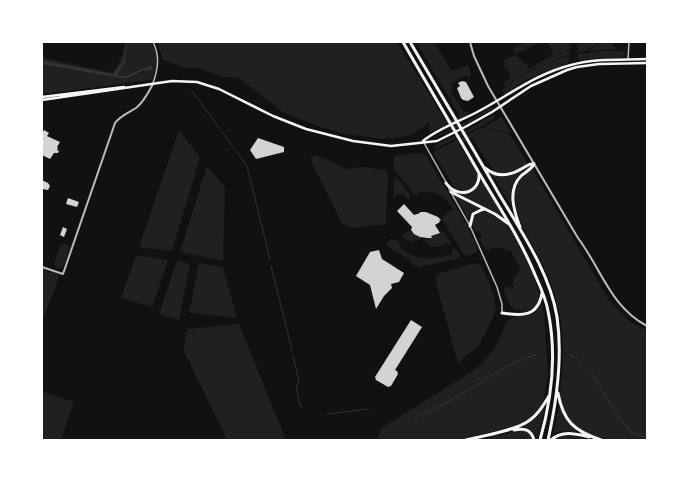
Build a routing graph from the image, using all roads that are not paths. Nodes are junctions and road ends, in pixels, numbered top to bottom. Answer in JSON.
{"nodes":[{"id":1,"x":153,"y":42,"type":"edge"},
{"id":2,"x":403,"y":42,"type":"edge"},
{"id":3,"x":410,"y":42,"type":"edge"},
{"id":4,"x":470,"y":42,"type":"edge"},
{"id":5,"x":628,"y":42,"type":"edge"},
{"id":6,"x":628,"y":59,"type":"junction"},
{"id":7,"x":647,"y":59,"type":"edge"},
{"id":8,"x":628,"y":63,"type":"junction"},
{"id":9,"x":647,"y":63,"type":"edge"},
{"id":10,"x":153,"y":83,"type":"junction"},
{"id":11,"x":126,"y":87,"type":"junction"},
{"id":12,"x":42,"y":96,"type":"edge"},
{"id":13,"x":42,"y":100,"type":"edge"},
{"id":14,"x":497,"y":101,"type":"junction"},
{"id":15,"x":500,"y":106,"type":"junction"},
{"id":16,"x":423,"y":142,"type":"junction"},
{"id":17,"x":534,"y":164,"type":"junction"},
{"id":18,"x":483,"y":166,"type":"junction"},
{"id":19,"x":478,"y":172,"type":"junction"},
{"id":20,"x":446,"y":183,"type":"junction"},
{"id":21,"x":451,"y":192,"type":"junction"},
{"id":22,"x":486,"y":209,"type":"junction"},
{"id":23,"x":470,"y":226,"type":"junction"},
{"id":24,"x":512,"y":227,"type":"junction"},
{"id":25,"x":523,"y":235,"type":"junction"},
{"id":26,"x":42,"y":267,"type":"edge"},
{"id":27,"x":542,"y":291,"type":"junction"},
{"id":28,"x":502,"y":313,"type":"joint"},
{"id":29,"x":647,"y":326,"type":"edge"},
{"id":30,"x":557,"y":391,"type":"junction"},
{"id":31,"x":550,"y":394,"type":"junction"},
{"id":32,"x":466,"y":440,"type":"edge"},
{"id":33,"x":474,"y":440,"type":"edge"},
{"id":34,"x":534,"y":440,"type":"edge"},
{"id":35,"x":540,"y":440,"type":"edge"},
{"id":36,"x":548,"y":440,"type":"edge"},
{"id":37,"x":551,"y":440,"type":"edge"},
{"id":38,"x":601,"y":440,"type":"edge"}],
"edges":[{"from":1,"to":10,"type":"street"},
{"from":2,"to":19,"type":"highway"},
{"from":3,"to":18,"type":"highway"},
{"from":4,"to":14,"type":"street"},
{"from":5,"to":6,"type":"street"},
{"from":6,"to":7,"type":"main road"},
{"from":6,"to":8,"type":"main road"},
{"from":6,"to":14,"type":"main road"},
{"from":8,"to":9,"type":"main road"},
{"from":8,"to":15,"type":"main road"},
{"from":10,"to":11,"type":"main road"},
{"from":10,"to":16,"type":"main road"},
{"from":10,"to":26,"type":"street"},
{"from":11,"to":12,"type":"main road"},
{"from":11,"to":13,"type":"main road"},
{"from":14,"to":15,"type":"street"},
{"from":14,"to":16,"type":"main road"},
{"from":15,"to":16,"type":"main road"},
{"from":15,"to":17,"type":"street"},
{"from":16,"to":20,"type":"street"},
{"from":17,"to":18,"type":"highway"},
{"from":17,"to":25,"type":"highway"},
{"from":17,"to":29,"type":"street"},
{"from":18,"to":25,"type":"highway"},
{"from":19,"to":20,"type":"highway"},
{"from":19,"to":24,"type":"highway"},
{"from":20,"to":21,"type":"street"},
{"from":21,"to":22,"type":"highway"},
{"from":21,"to":23,"type":"street"},
{"from":22,"to":23,"type":"highway"},
{"from":22,"to":24,"type":"highway"},
{"from":23,"to":28,"type":"street"},
{"from":24,"to":27,"type":"highway"},
{"from":25,"to":30,"type":"highway"},
{"from":27,"to":28,"type":"highway"},
{"from":27,"to":31,"type":"highway"},
{"from":30,"to":36,"type":"highway"},
{"from":30,"to":38,"type":"highway"},
{"from":31,"to":32,"type":"highway"},
{"from":31,"to":35,"type":"highway"},
{"from":33,"to":34,"type":"highway"},
{"from":37,"to":38,"type":"highway"}]}
